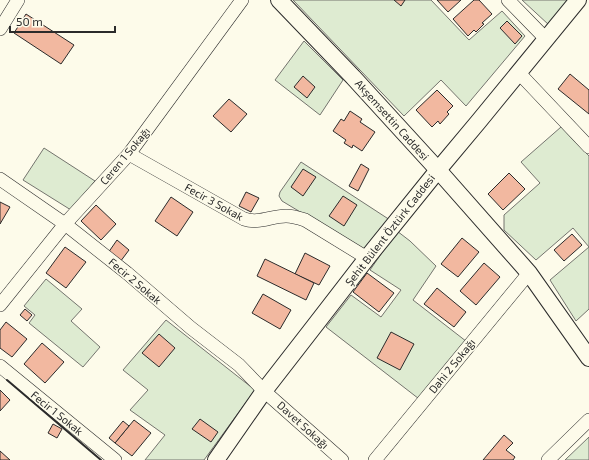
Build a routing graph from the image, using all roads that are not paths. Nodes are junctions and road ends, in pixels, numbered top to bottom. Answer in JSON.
{"nodes":[{"id":1,"x":18,"y":0,"type":"edge"},
{"id":2,"x":242,"y":0,"type":"edge"},
{"id":3,"x":279,"y":0,"type":"edge"},
{"id":4,"x":508,"y":0,"type":"edge"},
{"id":5,"x":575,"y":3,"type":"edge"},
{"id":6,"x":0,"y":29,"type":"edge"},
{"id":7,"x":546,"y":39,"type":"junction"},
{"id":8,"x":519,"y":74,"type":"junction"},
{"id":9,"x":589,"y":147,"type":"edge"},
{"id":10,"x":129,"y":154,"type":"junction"},
{"id":11,"x":438,"y":170,"type":"junction"},
{"id":12,"x":0,"y":179,"type":"edge"},
{"id":13,"x":66,"y":224,"type":"junction"},
{"id":14,"x":367,"y":258,"type":"junction"},
{"id":15,"x":529,"y":272,"type":"junction"},
{"id":16,"x":0,"y":305,"type":"edge"},
{"id":17,"x":589,"y":358,"type":"edge"},
{"id":18,"x":0,"y":366,"type":"edge"},
{"id":19,"x":264,"y":391,"type":"junction"},
{"id":20,"x":589,"y":420,"type":"edge"},
{"id":21,"x":115,"y":460,"type":"edge"},
{"id":22,"x":216,"y":460,"type":"edge"},
{"id":23,"x":342,"y":460,"type":"edge"},
{"id":24,"x":375,"y":460,"type":"edge"},
{"id":25,"x":548,"y":460,"type":"edge"}],
"edges":[{"from":1,"to":6,"type":"street"},
{"from":2,"to":10,"type":"street","name":"Ceren 1 Sokağı"},
{"from":3,"to":11,"type":"street","name":"Akşemsettin Caddesi"},
{"from":4,"to":7,"type":"street"},
{"from":5,"to":7,"type":"street","name":"Şehit Bülent Öztürk Caddesi"},
{"from":7,"to":8,"type":"street","name":"Şehit Bülent Öztürk Caddesi"},
{"from":8,"to":9,"type":"street"},
{"from":8,"to":11,"type":"street","name":"Şehit Bülent Öztürk Caddesi"},
{"from":10,"to":13,"type":"street","name":"Ceren 1 Sokağı"},
{"from":10,"to":14,"type":"street","name":"Fecir 3 Sokak"},
{"from":11,"to":14,"type":"street","name":"Şehit Bülent Öztürk Caddesi"},
{"from":11,"to":15,"type":"street","name":"Akşemsettin Caddesi"},
{"from":12,"to":13,"type":"street","name":"Fecir 2 Sokak"},
{"from":13,"to":16,"type":"street","name":"Ceren 1 Sokağı"},
{"from":13,"to":19,"type":"street","name":"Fecir 2 Sokak"},
{"from":14,"to":19,"type":"street","name":"Şehit Bülent Öztürk Caddesi"},
{"from":15,"to":17,"type":"street","name":"Akşemsettin Caddesi"},
{"from":15,"to":24,"type":"street","name":"Dahi 2 Sokağı"},
{"from":18,"to":21,"type":"street","name":"Fecir 1 Sokak"},
{"from":19,"to":22,"type":"street","name":"Şehit Bülent Öztürk Caddesi"},
{"from":19,"to":23,"type":"street","name":"Davet Sokağı"},
{"from":20,"to":25,"type":"street"}]}
